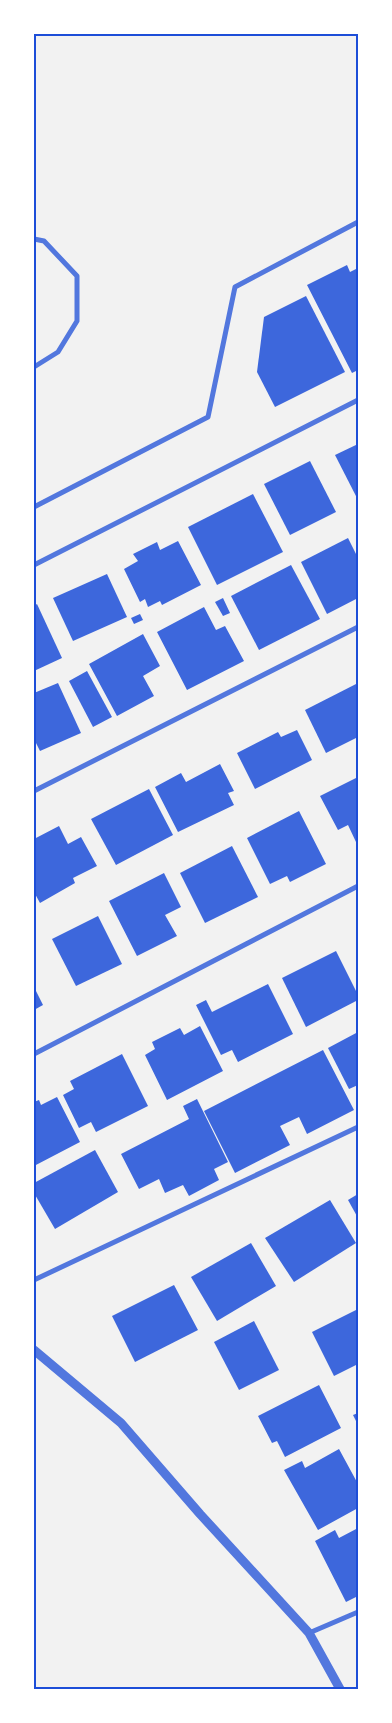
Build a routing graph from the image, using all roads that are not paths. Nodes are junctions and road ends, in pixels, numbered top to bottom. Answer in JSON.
{"nodes":[{"id":1,"x":358,"y":222,"type":"edge"},
{"id":2,"x":34,"y":239,"type":"edge"},
{"id":3,"x":34,"y":367,"type":"edge"},
{"id":4,"x":358,"y":400,"type":"edge"},
{"id":5,"x":34,"y":507,"type":"edge"},
{"id":6,"x":34,"y":566,"type":"edge"},
{"id":7,"x":358,"y":627,"type":"edge"},
{"id":8,"x":34,"y":791,"type":"edge"},
{"id":9,"x":358,"y":886,"type":"edge"},
{"id":10,"x":34,"y":1054,"type":"edge"},
{"id":11,"x":358,"y":1127,"type":"edge"},
{"id":12,"x":34,"y":1280,"type":"edge"},
{"id":13,"x":34,"y":1350,"type":"edge"},
{"id":14,"x":358,"y":1612,"type":"edge"},
{"id":15,"x":308,"y":1633,"type":"junction"},
{"id":16,"x":340,"y":1689,"type":"edge"}],
"edges":[{"from":1,"to":5,"type":"street"},
{"from":2,"to":3,"type":"street"},
{"from":4,"to":6,"type":"street"},
{"from":7,"to":8,"type":"street"},
{"from":9,"to":10,"type":"street"},
{"from":11,"to":12,"type":"street"},
{"from":13,"to":15,"type":"street"},
{"from":14,"to":15,"type":"street"},
{"from":15,"to":16,"type":"street"}]}
